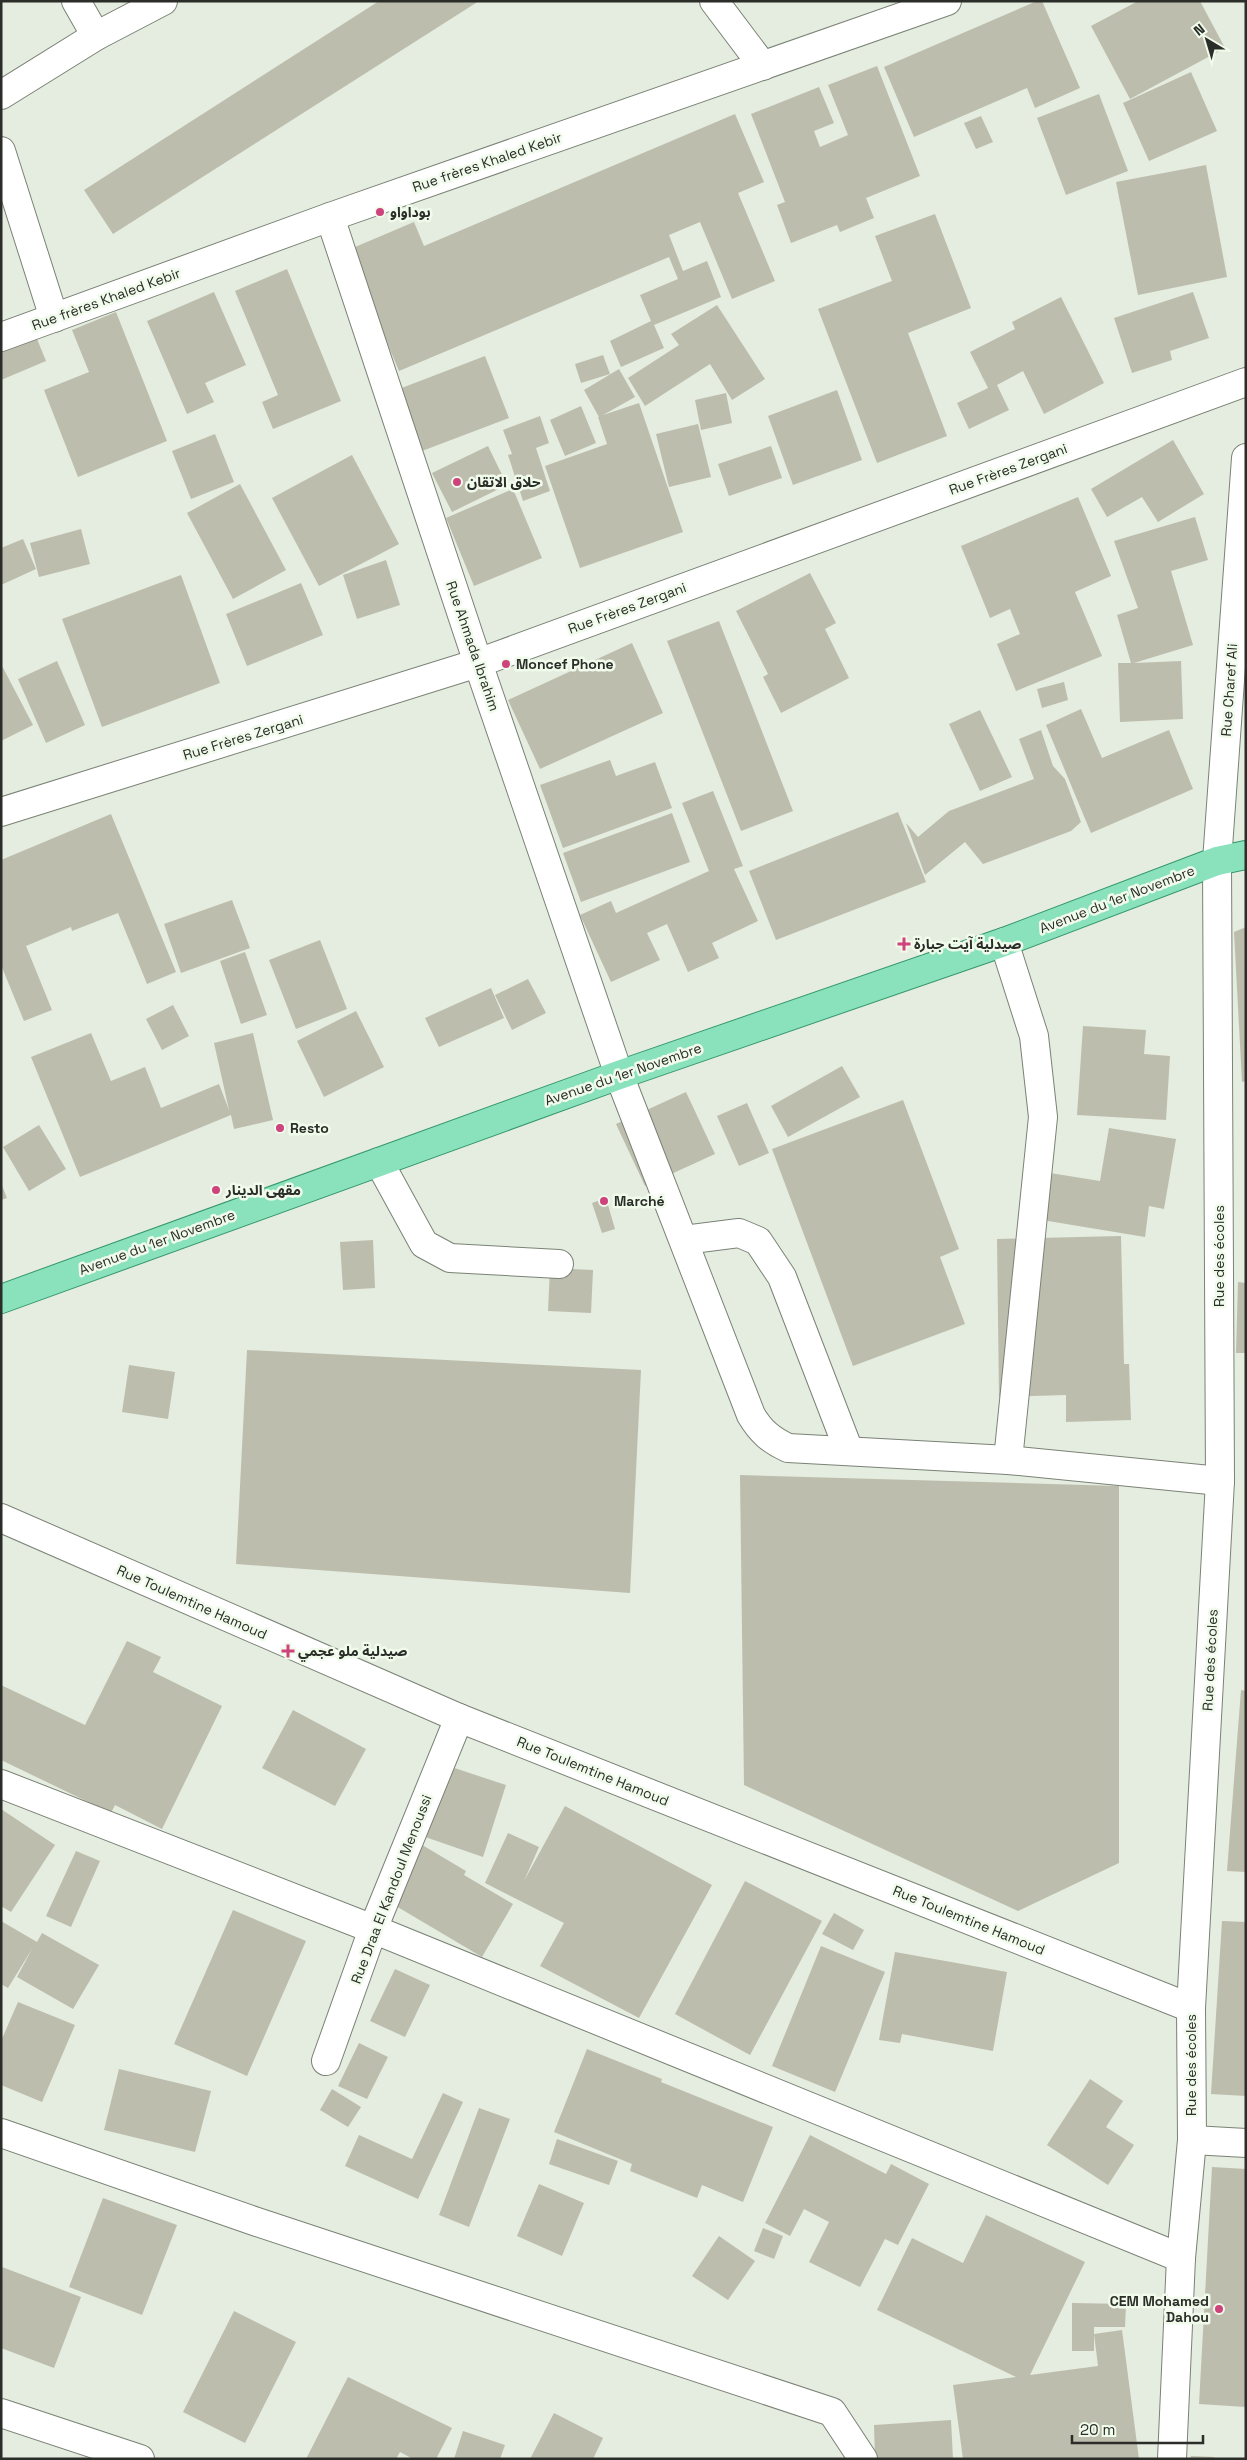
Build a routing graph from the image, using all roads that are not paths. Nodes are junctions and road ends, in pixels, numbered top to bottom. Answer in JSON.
{"nodes":[{"id":1,"x":76,"y":1,"type":"edge"},
{"id":2,"x":163,"y":1,"type":"edge"},
{"id":3,"x":714,"y":1,"type":"edge"},
{"id":4,"x":947,"y":1,"type":"edge"},
{"id":5,"x":96,"y":36,"type":"junction"},
{"id":6,"x":763,"y":66,"type":"junction"},
{"id":7,"x":1,"y":95,"type":"edge"},
{"id":8,"x":1,"y":151,"type":"edge"},
{"id":9,"x":330,"y":217,"type":"junction"},
{"id":10,"x":54,"y":318,"type":"junction"},
{"id":11,"x":1,"y":337,"type":"edge"},
{"id":12,"x":1246,"y":382,"type":"edge"},
{"id":13,"x":1246,"y":458,"type":"edge"},
{"id":14,"x":478,"y":663,"type":"junction"},
{"id":15,"x":1,"y":812,"type":"edge"},
{"id":16,"x":1246,"y":855,"type":"edge"},
{"id":17,"x":1217,"y":861,"type":"junction"},
{"id":18,"x":1004,"y":942,"type":"junction"},
{"id":19,"x":618,"y":1075,"type":"junction"},
{"id":20,"x":379,"y":1162,"type":"junction"},
{"id":21,"x":684,"y":1240,"type":"junction"},
{"id":22,"x":559,"y":1264,"type":"dead end"},
{"id":23,"x":1,"y":1299,"type":"edge"},
{"id":24,"x":849,"y":1452,"type":"junction"},
{"id":25,"x":1008,"y":1460,"type":"junction"},
{"id":26,"x":1220,"y":1481,"type":"junction"},
{"id":27,"x":1,"y":1518,"type":"edge"},
{"id":28,"x":459,"y":1718,"type":"junction"},
{"id":29,"x":1,"y":1784,"type":"edge"},
{"id":30,"x":373,"y":1928,"type":"junction"},
{"id":31,"x":1191,"y":2008,"type":"junction"},
{"id":32,"x":326,"y":2061,"type":"dead end"},
{"id":33,"x":1,"y":2133,"type":"edge"},
{"id":34,"x":1192,"y":2140,"type":"junction"},
{"id":35,"x":1246,"y":2143,"type":"edge"},
{"id":36,"x":1181,"y":2258,"type":"junction"},
{"id":37,"x":1,"y":2413,"type":"edge"},
{"id":38,"x":140,"y":2459,"type":"edge"},
{"id":39,"x":863,"y":2459,"type":"edge"},
{"id":40,"x":1172,"y":2459,"type":"edge"}],
"edges":[{"from":1,"to":5,"type":"street"},
{"from":2,"to":5,"type":"street"},
{"from":3,"to":6,"type":"street"},
{"from":4,"to":6,"type":"street","name":"Rue frères Khaled Kebir"},
{"from":5,"to":7,"type":"street"},
{"from":6,"to":9,"type":"street","name":"Rue frères Khaled Kebir"},
{"from":8,"to":10,"type":"street"},
{"from":9,"to":10,"type":"street","name":"Rue frères Khaled Kebir"},
{"from":9,"to":14,"type":"street","name":"Rue Ahmada Ibrahim"},
{"from":10,"to":11,"type":"street","name":"Rue frères Khaled Kebir"},
{"from":12,"to":14,"type":"street","name":"Rue Frères Zergani"},
{"from":13,"to":17,"type":"street","name":"Rue Charef Ali"},
{"from":14,"to":15,"type":"street","name":"Rue Frères Zergani"},
{"from":14,"to":19,"type":"street","name":"Rue Ahmada Ibrahim"},
{"from":16,"to":17,"type":"main road","name":"Avenue du 1er Novembre"},
{"from":17,"to":18,"type":"main road","name":"Avenue du 1er Novembre"},
{"from":17,"to":26,"type":"street","name":"Rue des écoles"},
{"from":18,"to":19,"type":"main road","name":"Avenue du 1er Novembre"},
{"from":18,"to":25,"type":"street"},
{"from":19,"to":20,"type":"main road","name":"Avenue du 1er Novembre"},
{"from":19,"to":21,"type":"street","name":"Rue Ahmada Ibrahim"},
{"from":20,"to":22,"type":"street"},
{"from":20,"to":23,"type":"main road","name":"Avenue du 1er Novembre"},
{"from":21,"to":24,"type":"street","name":"Rue Ahmada Ibrahim"},
{"from":21,"to":24,"type":"street"},
{"from":24,"to":25,"type":"street","name":"Rue Ahmada Ibrahim"},
{"from":25,"to":26,"type":"street","name":"Rue Ahmada Ibrahim"},
{"from":26,"to":31,"type":"street","name":"Rue des écoles"},
{"from":27,"to":28,"type":"street","name":"Rue Toulemtine Hamoud"},
{"from":28,"to":30,"type":"street","name":"Rue Draa El Kandoul Menoussi"},
{"from":28,"to":31,"type":"street","name":"Rue Toulemtine Hamoud"},
{"from":29,"to":30,"type":"street"},
{"from":30,"to":32,"type":"street","name":"Rue Draa El Kandoul Menoussi"},
{"from":30,"to":36,"type":"street"},
{"from":31,"to":34,"type":"street","name":"Rue des écoles"},
{"from":33,"to":39,"type":"street"},
{"from":34,"to":35,"type":"street"},
{"from":34,"to":36,"type":"street","name":"Rue des écoles"},
{"from":36,"to":40,"type":"street","name":"Rue des écoles"},
{"from":37,"to":38,"type":"street"}]}
